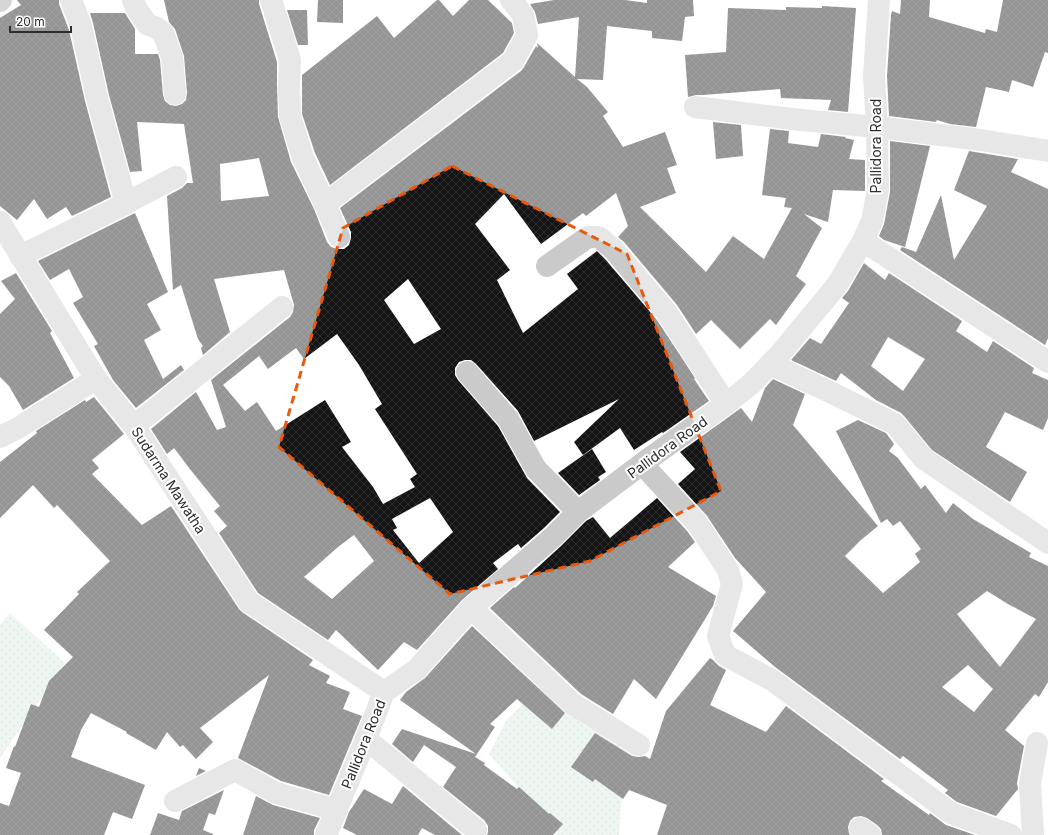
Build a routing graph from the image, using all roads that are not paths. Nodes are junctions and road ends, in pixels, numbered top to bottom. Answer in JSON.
{"nodes":[{"id":1,"x":71,"y":0,"type":"edge"},
{"id":2,"x":133,"y":0,"type":"edge"},
{"id":3,"x":272,"y":0,"type":"edge"},
{"id":4,"x":511,"y":0,"type":"edge"},
{"id":5,"x":879,"y":0,"type":"edge"},
{"id":6,"x":175,"y":94,"type":"dead end"},
{"id":7,"x":695,"y":107,"type":"dead end"},
{"id":8,"x":877,"y":127,"type":"junction"},
{"id":9,"x":1048,"y":151,"type":"edge"},
{"id":10,"x":176,"y":177,"type":"dead end"},
{"id":11,"x":126,"y":204,"type":"junction"},
{"id":12,"x":325,"y":204,"type":"junction"},
{"id":13,"x":0,"y":222,"type":"edge"},
{"id":14,"x":338,"y":237,"type":"dead end"},
{"id":15,"x":863,"y":241,"type":"junction"},
{"id":16,"x":20,"y":256,"type":"junction"},
{"id":17,"x":547,"y":266,"type":"dead end"},
{"id":18,"x":282,"y":307,"type":"dead end"},
{"id":19,"x":1048,"y":362,"type":"edge"},
{"id":20,"x":770,"y":364,"type":"junction"},
{"id":21,"x":467,"y":372,"type":"dead end"},
{"id":22,"x":96,"y":379,"type":"junction"},
{"id":23,"x":726,"y":404,"type":"junction"},
{"id":24,"x":134,"y":426,"type":"junction"},
{"id":25,"x":0,"y":437,"type":"edge"},
{"id":26,"x":642,"y":464,"type":"junction"},
{"id":27,"x":578,"y":512,"type":"junction"},
{"id":28,"x":1048,"y":543,"type":"edge"},
{"id":29,"x":471,"y":608,"type":"junction"},
{"id":30,"x":384,"y":692,"type":"junction"},
{"id":31,"x":366,"y":739,"type":"junction"},
{"id":32,"x":1037,"y":743,"type":"dead end"},
{"id":33,"x":640,"y":744,"type":"dead end"},
{"id":34,"x":175,"y":801,"type":"dead end"},
{"id":35,"x":337,"y":810,"type":"junction"},
{"id":36,"x":476,"y":830,"type":"dead end"},
{"id":37,"x":326,"y":835,"type":"edge"},
{"id":38,"x":1012,"y":835,"type":"edge"},
{"id":39,"x":1033,"y":835,"type":"edge"}],
"edges":[{"from":1,"to":11,"type":"street"},
{"from":2,"to":6,"type":"street"},
{"from":3,"to":12,"type":"street"},
{"from":4,"to":12,"type":"street"},
{"from":5,"to":8,"type":"street","name":"Pallidora Road"},
{"from":7,"to":8,"type":"street"},
{"from":8,"to":9,"type":"street"},
{"from":8,"to":15,"type":"street","name":"Pallidora Road"},
{"from":10,"to":11,"type":"street"},
{"from":11,"to":16,"type":"street"},
{"from":12,"to":14,"type":"street"},
{"from":13,"to":16,"type":"street","name":"Sudarma Mawatha"},
{"from":15,"to":19,"type":"street"},
{"from":15,"to":20,"type":"street","name":"Pallidora Road"},
{"from":16,"to":22,"type":"street","name":"Sudarma Mawatha"},
{"from":17,"to":23,"type":"street"},
{"from":18,"to":24,"type":"street"},
{"from":20,"to":23,"type":"street","name":"Pallidora Road"},
{"from":20,"to":28,"type":"street"},
{"from":21,"to":27,"type":"street"},
{"from":22,"to":24,"type":"street","name":"Sudarma Mawatha"},
{"from":22,"to":25,"type":"street"},
{"from":23,"to":26,"type":"street","name":"Pallidora Road"},
{"from":24,"to":30,"type":"street","name":"Sudarma Mawatha"},
{"from":26,"to":27,"type":"street","name":"Pallidora Road"},
{"from":26,"to":38,"type":"street"},
{"from":27,"to":29,"type":"street","name":"Pallidora Road"},
{"from":29,"to":30,"type":"street","name":"Pallidora Road"},
{"from":29,"to":33,"type":"street"},
{"from":30,"to":31,"type":"street","name":"Pallidora Road"},
{"from":31,"to":35,"type":"street","name":"Pallidora Road"},
{"from":31,"to":36,"type":"street"},
{"from":32,"to":39,"type":"street"},
{"from":34,"to":35,"type":"street"},
{"from":35,"to":37,"type":"street","name":"Pallidora Road"}]}
